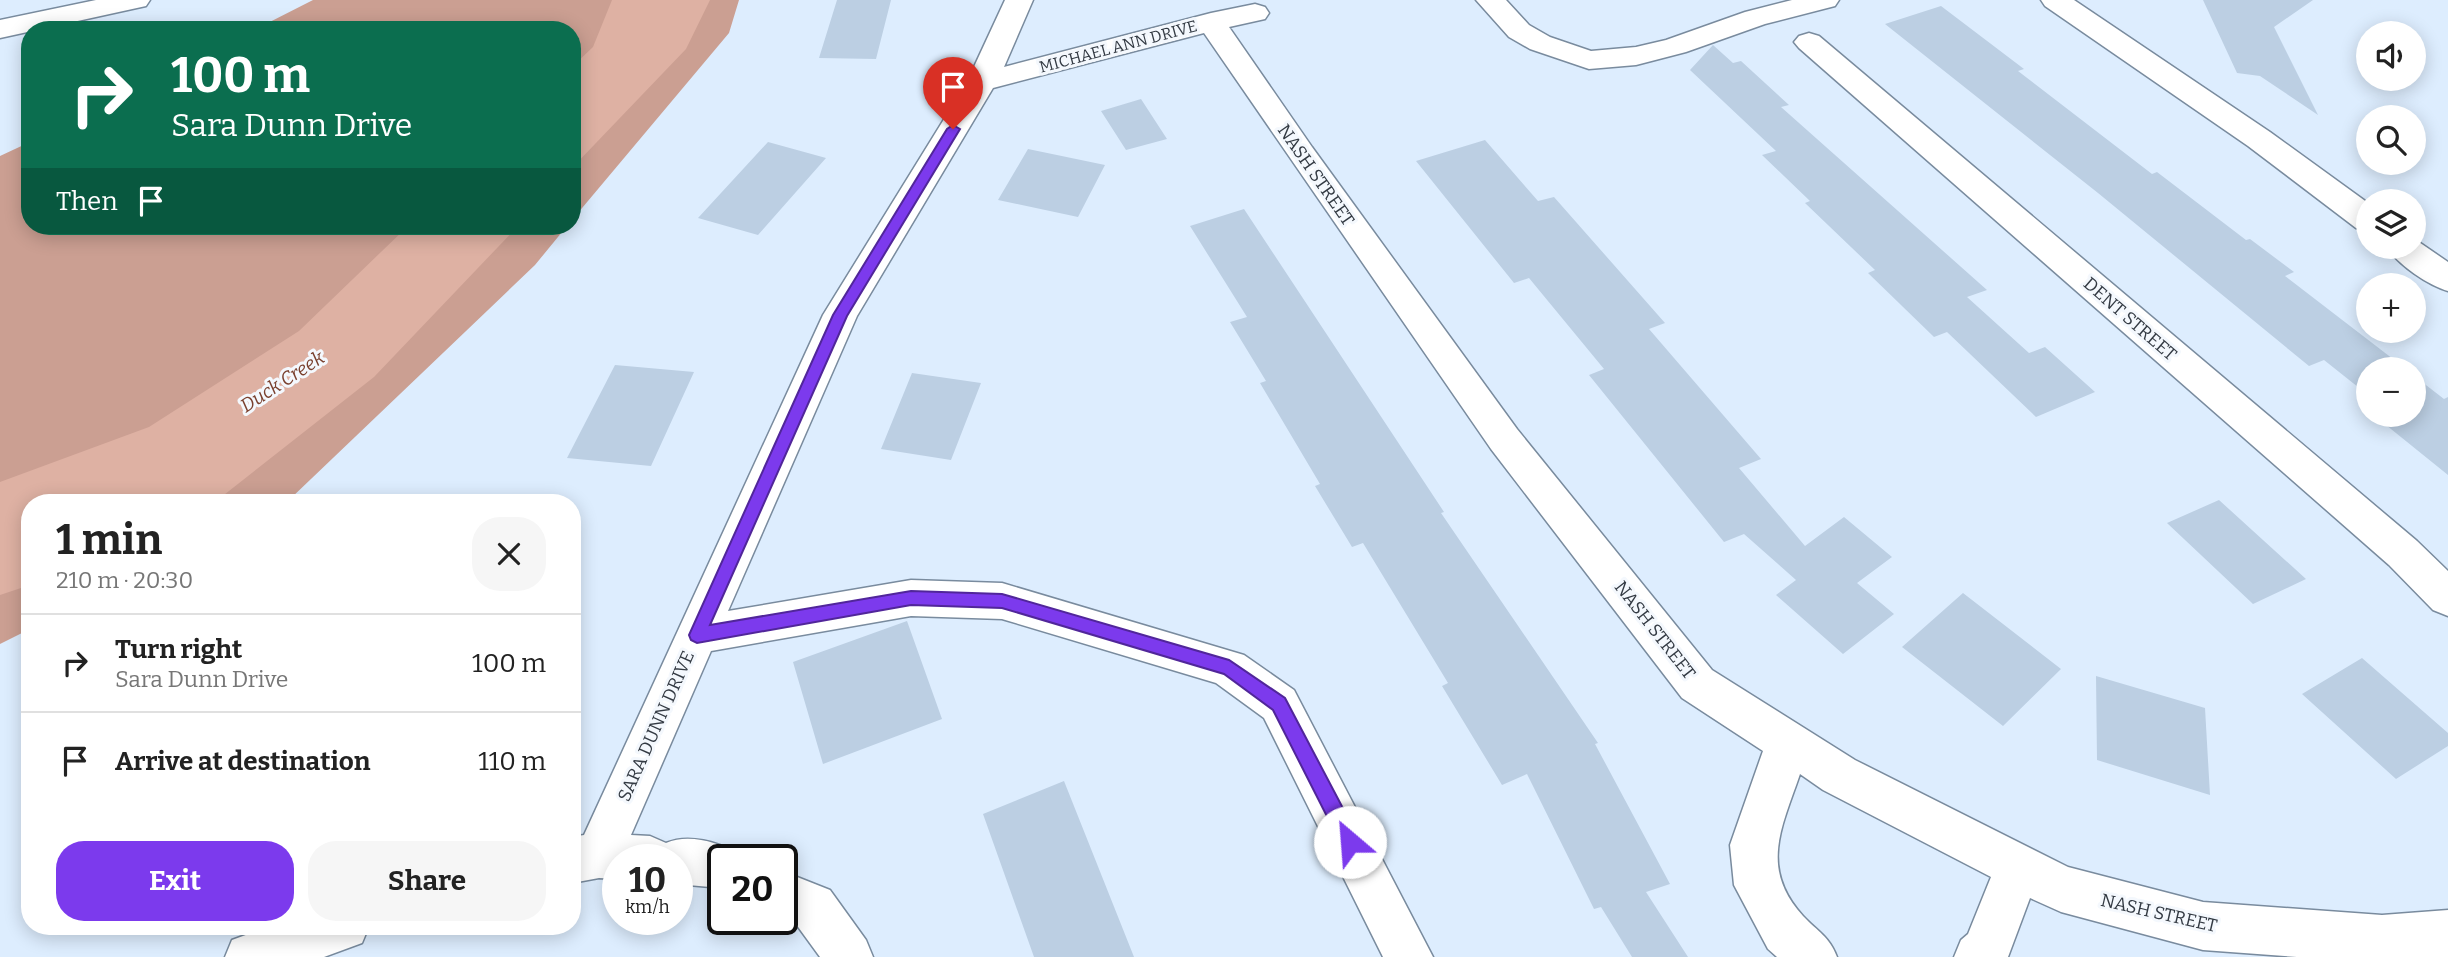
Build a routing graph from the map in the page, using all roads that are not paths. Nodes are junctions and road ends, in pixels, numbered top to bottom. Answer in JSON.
{"nodes":[{"id":1,"x":136,"y":0,"type":"edge"},
{"id":2,"x":1018,"y":0,"type":"edge"},
{"id":3,"x":1490,"y":0,"type":"edge"},
{"id":4,"x":1825,"y":0,"type":"edge"},
{"id":5,"x":2055,"y":0,"type":"edge"},
{"id":6,"x":1255,"y":13,"type":"dead end"},
{"id":7,"x":38,"y":21,"type":"edge"},
{"id":8,"x":1211,"y":22,"type":"junction"},
{"id":9,"x":21,"y":25,"type":"edge"},
{"id":10,"x":0,"y":29,"type":"edge"},
{"id":11,"x":1809,"y":43,"type":"dead end"},
{"id":12,"x":982,"y":82,"type":"junction"},
{"id":13,"x":2356,"y":211,"type":"edge"},
{"id":14,"x":2420,"y":259,"type":"edge"},
{"id":15,"x":2448,"y":279,"type":"edge"},
{"id":16,"x":2448,"y":598,"type":"edge"},
{"id":17,"x":697,"y":635,"type":"junction"},
{"id":18,"x":1788,"y":743,"type":"junction"},
{"id":19,"x":586,"y":858,"type":"edge"},
{"id":20,"x":2018,"y":867,"type":"junction"},
{"id":21,"x":798,"y":901,"type":"edge"},
{"id":22,"x":2448,"y":934,"type":"edge"},
{"id":23,"x":317,"y":935,"type":"edge"},
{"id":24,"x":250,"y":957,"type":"edge"},
{"id":25,"x":849,"y":957,"type":"edge"},
{"id":26,"x":1409,"y":957,"type":"edge"},
{"id":27,"x":1813,"y":957,"type":"edge"},
{"id":28,"x":1978,"y":957,"type":"edge"}],
"edges":[{"from":1,"to":7,"type":"street"},
{"from":2,"to":12,"type":"street","name":"SARA DUNN DRIVE"},
{"from":3,"to":4,"type":"street"},
{"from":5,"to":13,"type":"street"},
{"from":6,"to":8,"type":"street","name":"MICHAEL ANN DRIVE"},
{"from":8,"to":12,"type":"street","name":"MICHAEL ANN DRIVE"},
{"from":8,"to":18,"type":"street","name":"NASH STREET"},
{"from":9,"to":10,"type":"street"},
{"from":11,"to":16,"type":"street","name":"DENT STREET"},
{"from":12,"to":17,"type":"street","name":"SARA DUNN DRIVE"},
{"from":14,"to":15,"type":"street"},
{"from":17,"to":19,"type":"street","name":"SARA DUNN DRIVE"},
{"from":17,"to":26,"type":"street"},
{"from":18,"to":20,"type":"street","name":"NASH STREET"},
{"from":18,"to":27,"type":"street"},
{"from":20,"to":22,"type":"street","name":"NASH STREET"},
{"from":20,"to":28,"type":"street"},
{"from":21,"to":25,"type":"street"},
{"from":23,"to":24,"type":"street"}]}
